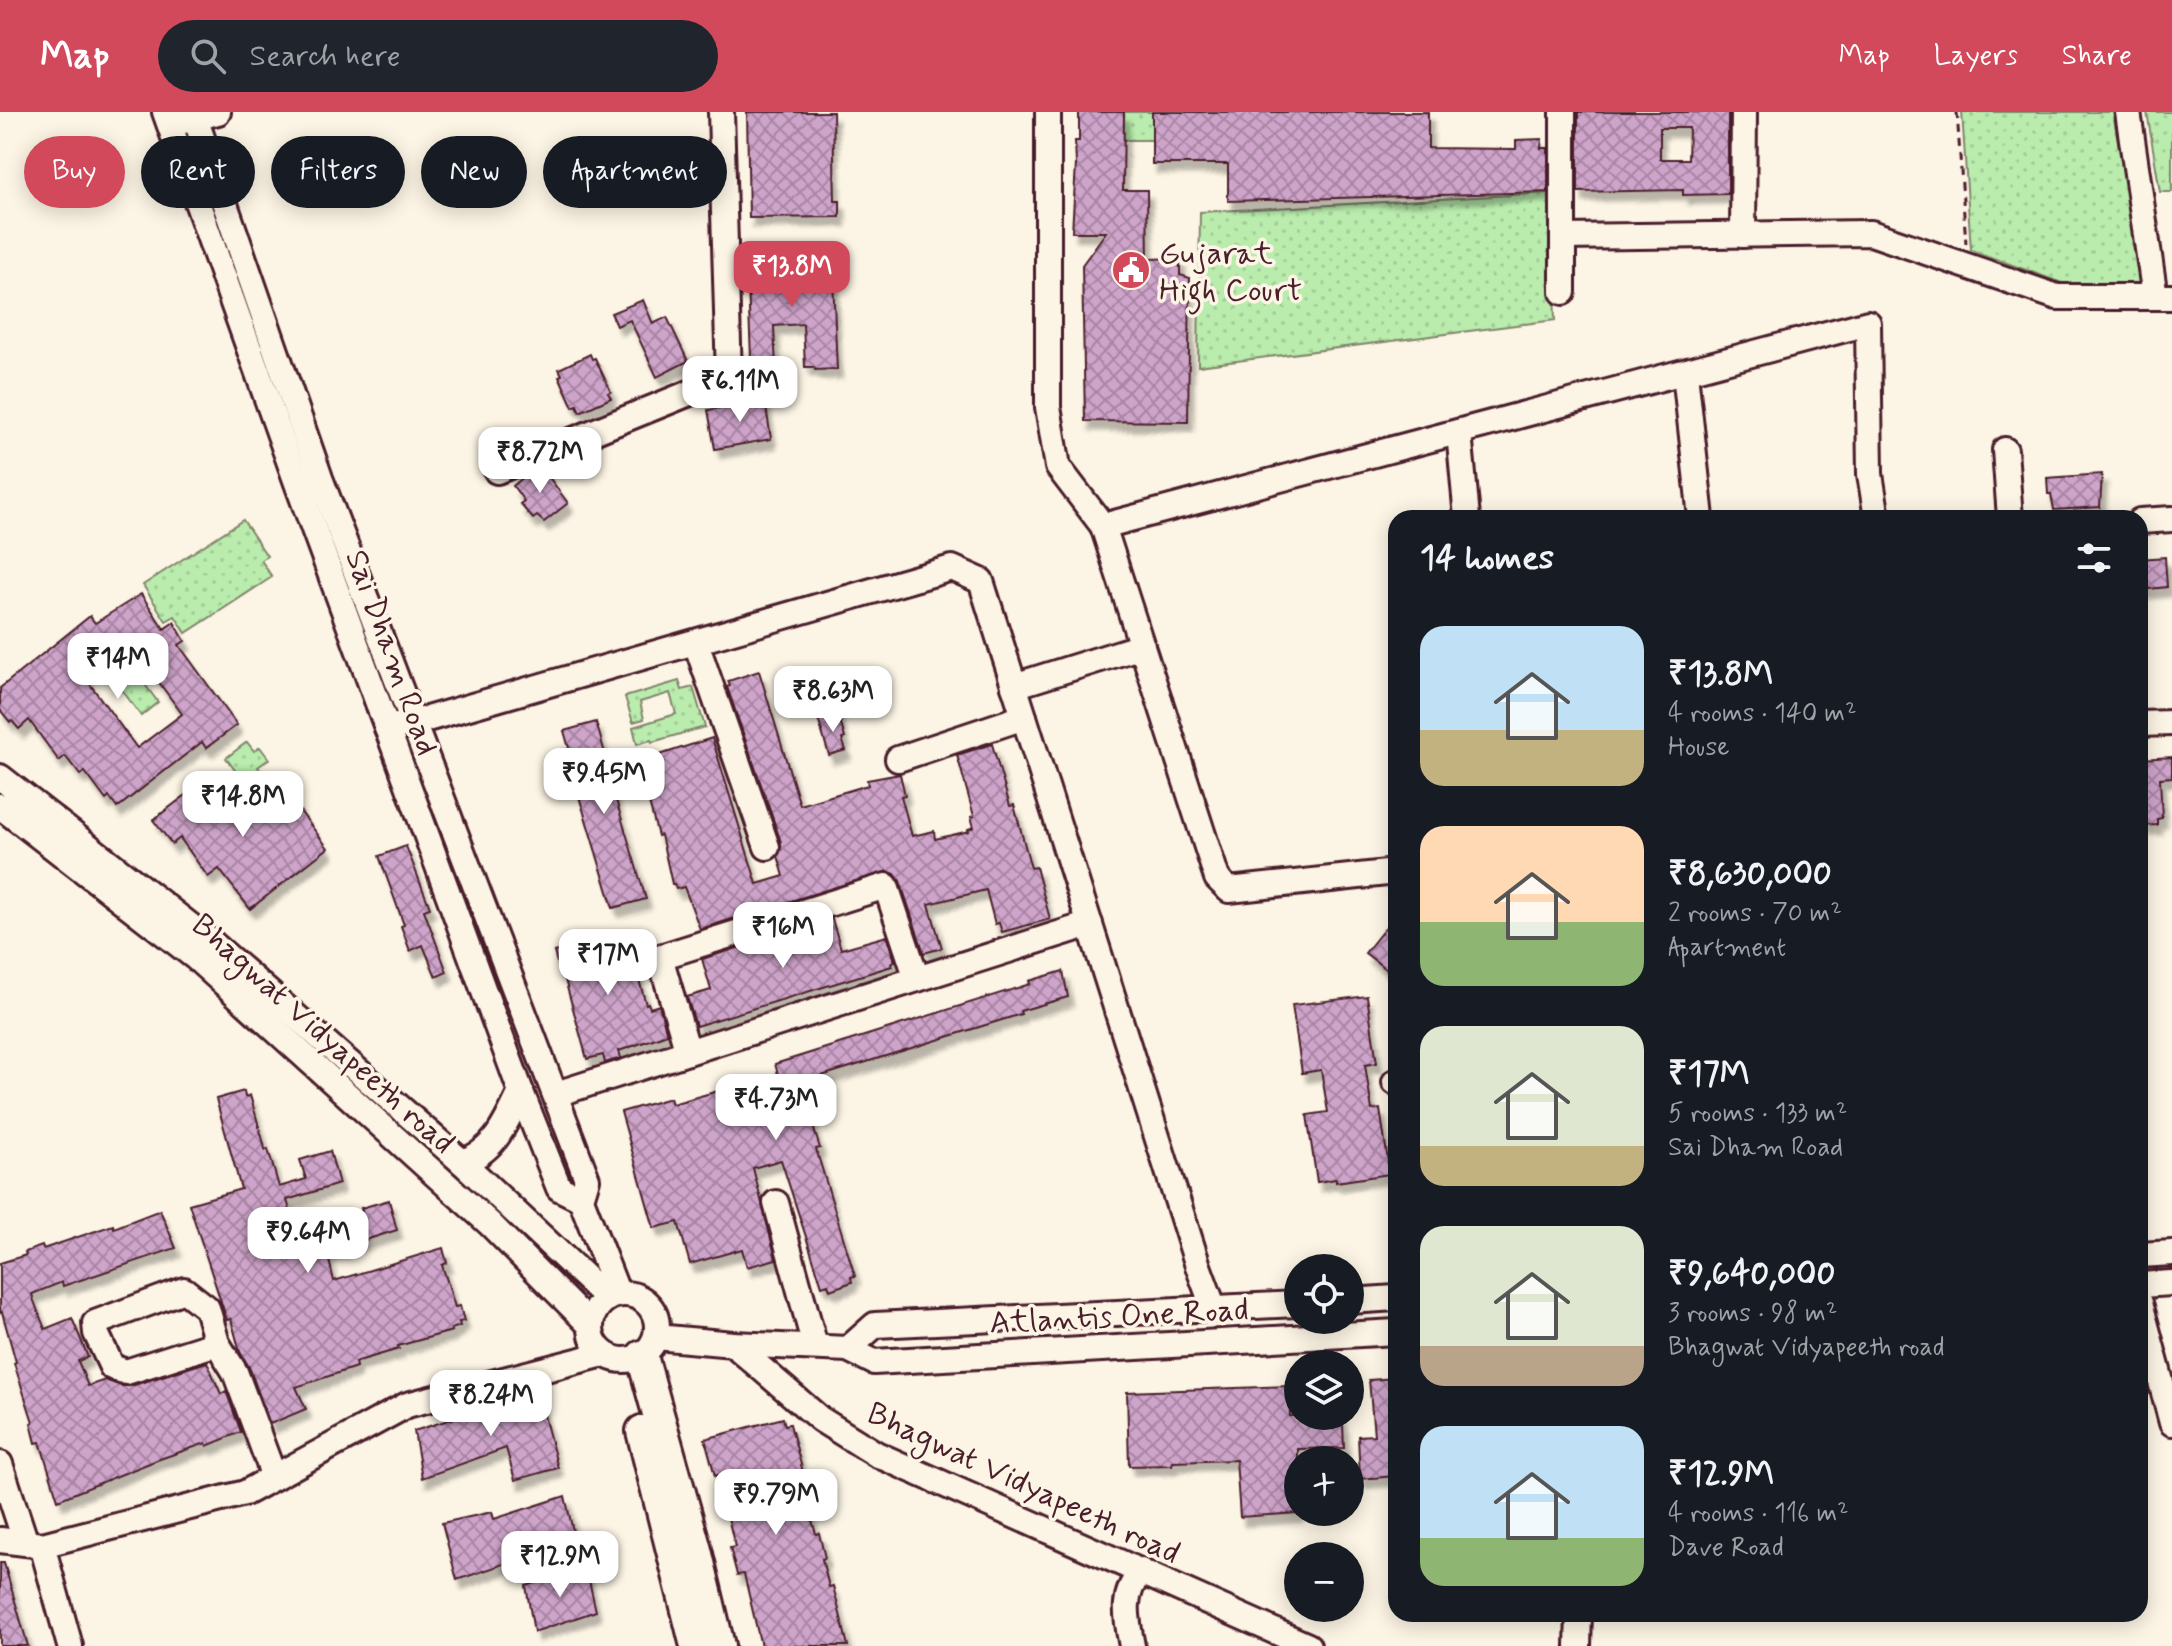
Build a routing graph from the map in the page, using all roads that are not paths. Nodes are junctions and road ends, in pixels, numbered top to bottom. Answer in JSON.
{"nodes":[{"id":1,"x":721,"y":112,"type":"edge"},
{"id":2,"x":1048,"y":112,"type":"edge"},
{"id":3,"x":1563,"y":112,"type":"edge"},
{"id":4,"x":1744,"y":112,"type":"edge"},
{"id":5,"x":2128,"y":112,"type":"edge"},
{"id":6,"x":202,"y":114,"type":"edge"},
{"id":7,"x":168,"y":118,"type":"edge"},
{"id":8,"x":1743,"y":235,"type":"junction"},
{"id":9,"x":1563,"y":237,"type":"junction"},
{"id":10,"x":1563,"y":292,"type":"dead end"},
{"id":11,"x":2164,"y":297,"type":"edge"},
{"id":12,"x":1685,"y":373,"type":"junction"},
{"id":13,"x":1459,"y":432,"type":"junction"},
{"id":14,"x":2005,"y":450,"type":"dead end"},
{"id":15,"x":497,"y":471,"type":"dead end"},
{"id":16,"x":1466,"y":510,"type":"edge"},
{"id":17,"x":1700,"y":510,"type":"edge"},
{"id":18,"x":1876,"y":510,"type":"edge"},
{"id":19,"x":2009,"y":510,"type":"edge"},
{"id":20,"x":2172,"y":519,"type":"edge"},
{"id":21,"x":2148,"y":520,"type":"edge"},
{"id":22,"x":1103,"y":526,"type":"junction"},
{"id":23,"x":696,"y":643,"type":"junction"},
{"id":24,"x":1142,"y":646,"type":"junction"},
{"id":25,"x":1014,"y":686,"type":"junction"},
{"id":26,"x":1024,"y":717,"type":"junction"},
{"id":27,"x":413,"y":723,"type":"junction"},
{"id":28,"x":2172,"y":723,"type":"edge"},
{"id":29,"x":2148,"y":724,"type":"edge"},
{"id":30,"x":387,"y":728,"type":"junction"},
{"id":31,"x":898,"y":759,"type":"dead end"},
{"id":32,"x":0,"y":777,"type":"edge"},
{"id":33,"x":0,"y":806,"type":"edge"},
{"id":34,"x":767,"y":847,"type":"dead end"},
{"id":35,"x":1388,"y":873,"type":"edge"},
{"id":36,"x":1090,"y":924,"type":"junction"},
{"id":37,"x":917,"y":979,"type":"junction"},
{"id":38,"x":688,"y":1052,"type":"junction"},
{"id":39,"x":521,"y":1092,"type":"junction"},
{"id":40,"x":556,"y":1094,"type":"junction"},
{"id":41,"x":462,"y":1162,"type":"junction"},
{"id":42,"x":581,"y":1199,"type":"junction"},
{"id":43,"x":776,"y":1203,"type":"dead end"},
{"id":44,"x":2172,"y":1253,"type":"edge"},
{"id":45,"x":2148,"y":1254,"type":"edge"},
{"id":46,"x":2172,"y":1283,"type":"edge"},
{"id":47,"x":2148,"y":1284,"type":"edge"},
{"id":48,"x":612,"y":1296,"type":"junction"},
{"id":49,"x":1388,"y":1299,"type":"edge"},
{"id":50,"x":1364,"y":1300,"type":"edge"},
{"id":51,"x":1284,"y":1305,"type":"edge"},
{"id":52,"x":1214,"y":1309,"type":"junction"},
{"id":53,"x":591,"y":1326,"type":"junction"},
{"id":54,"x":1388,"y":1332,"type":"edge"},
{"id":55,"x":2148,"y":1333,"type":"edge"},
{"id":56,"x":217,"y":1343,"type":"junction"},
{"id":57,"x":733,"y":1344,"type":"junction"},
{"id":58,"x":815,"y":1346,"type":"junction"},
{"id":59,"x":848,"y":1349,"type":"junction"},
{"id":60,"x":632,"y":1352,"type":"junction"},
{"id":61,"x":2172,"y":1423,"type":"edge"},
{"id":62,"x":0,"y":1464,"type":"edge"},
{"id":63,"x":274,"y":1477,"type":"junction"},
{"id":64,"x":0,"y":1540,"type":"edge"},
{"id":65,"x":34,"y":1544,"type":"junction"},
{"id":66,"x":1141,"y":1571,"type":"junction"},
{"id":67,"x":1579,"y":1622,"type":"edge"},
{"id":68,"x":70,"y":1646,"type":"edge"},
{"id":69,"x":696,"y":1646,"type":"edge"},
{"id":70,"x":719,"y":1646,"type":"edge"},
{"id":71,"x":1132,"y":1646,"type":"edge"},
{"id":72,"x":1308,"y":1646,"type":"edge"},
{"id":73,"x":1578,"y":1646,"type":"edge"}],
"edges":[{"from":1,"to":15,"type":"street"},
{"from":2,"to":22,"type":"street"},
{"from":3,"to":9,"type":"street"},
{"from":4,"to":8,"type":"street"},
{"from":5,"to":11,"type":"street"},
{"from":6,"to":7,"type":"street"},
{"from":6,"to":27,"type":"street","name":"Sai Dham Road"},
{"from":7,"to":30,"type":"street","name":"Sai Dham Road"},
{"from":8,"to":9,"type":"street"},
{"from":8,"to":11,"type":"street"},
{"from":9,"to":10,"type":"street"},
{"from":12,"to":13,"type":"street"},
{"from":12,"to":17,"type":"street"},
{"from":12,"to":18,"type":"street"},
{"from":13,"to":16,"type":"street"},
{"from":13,"to":22,"type":"street"},
{"from":14,"to":19,"type":"street"},
{"from":20,"to":21,"type":"street"},
{"from":22,"to":24,"type":"street"},
{"from":23,"to":25,"type":"street"},
{"from":23,"to":27,"type":"street"},
{"from":23,"to":34,"type":"street"},
{"from":24,"to":25,"type":"street"},
{"from":24,"to":35,"type":"street"},
{"from":25,"to":26,"type":"street"},
{"from":26,"to":31,"type":"street"},
{"from":26,"to":36,"type":"street"},
{"from":27,"to":30,"type":"street"},
{"from":27,"to":40,"type":"street","name":"Sai Dham Road"},
{"from":28,"to":29,"type":"street"},
{"from":30,"to":39,"type":"street","name":"Sai Dham Road"},
{"from":32,"to":41,"type":"street"},
{"from":33,"to":53,"type":"street","name":"Bhagwat Vidyapeeth road"},
{"from":36,"to":37,"type":"street"},
{"from":36,"to":52,"type":"street"},
{"from":37,"to":38,"type":"street"},
{"from":37,"to":38,"type":"street"},
{"from":38,"to":40,"type":"street"},
{"from":39,"to":41,"type":"street"},
{"from":39,"to":42,"type":"street","name":"Sai Dham Road"},
{"from":40,"to":42,"type":"street","name":"Sai Dham Road"},
{"from":41,"to":48,"type":"street"},
{"from":42,"to":48,"type":"street","name":"Sai Dham Road"},
{"from":43,"to":58,"type":"street"},
{"from":44,"to":45,"type":"street"},
{"from":46,"to":47,"type":"street"},
{"from":48,"to":53,"type":"street"},
{"from":48,"to":60,"type":"street"},
{"from":49,"to":50,"type":"street"},
{"from":51,"to":52,"type":"street","name":"Atlantis One Road"},
{"from":52,"to":59,"type":"street","name":"Atlantis One Road"},
{"from":53,"to":60,"type":"street"},
{"from":54,"to":59,"type":"street","name":"Atlantis One Road"},
{"from":55,"to":61,"type":"street"},
{"from":56,"to":56,"type":"street"},
{"from":56,"to":63,"type":"street"},
{"from":57,"to":58,"type":"street","name":"Atlantis One Road"},
{"from":57,"to":60,"type":"street","name":"Atlantis One Road"},
{"from":57,"to":66,"type":"street","name":"Bhagwat Vidyapeeth road"},
{"from":58,"to":59,"type":"street","name":"Atlantis One Road"},
{"from":60,"to":63,"type":"street","name":"Atlantis One Road"},
{"from":60,"to":69,"type":"main road"},
{"from":60,"to":70,"type":"main road"},
{"from":62,"to":65,"type":"street"},
{"from":63,"to":65,"type":"street","name":"Atlantis One Road"},
{"from":64,"to":65,"type":"street"},
{"from":65,"to":68,"type":"street"},
{"from":66,"to":71,"type":"street"},
{"from":66,"to":72,"type":"street","name":"Bhagwat Vidyapeeth road"},
{"from":67,"to":73,"type":"street"}]}
